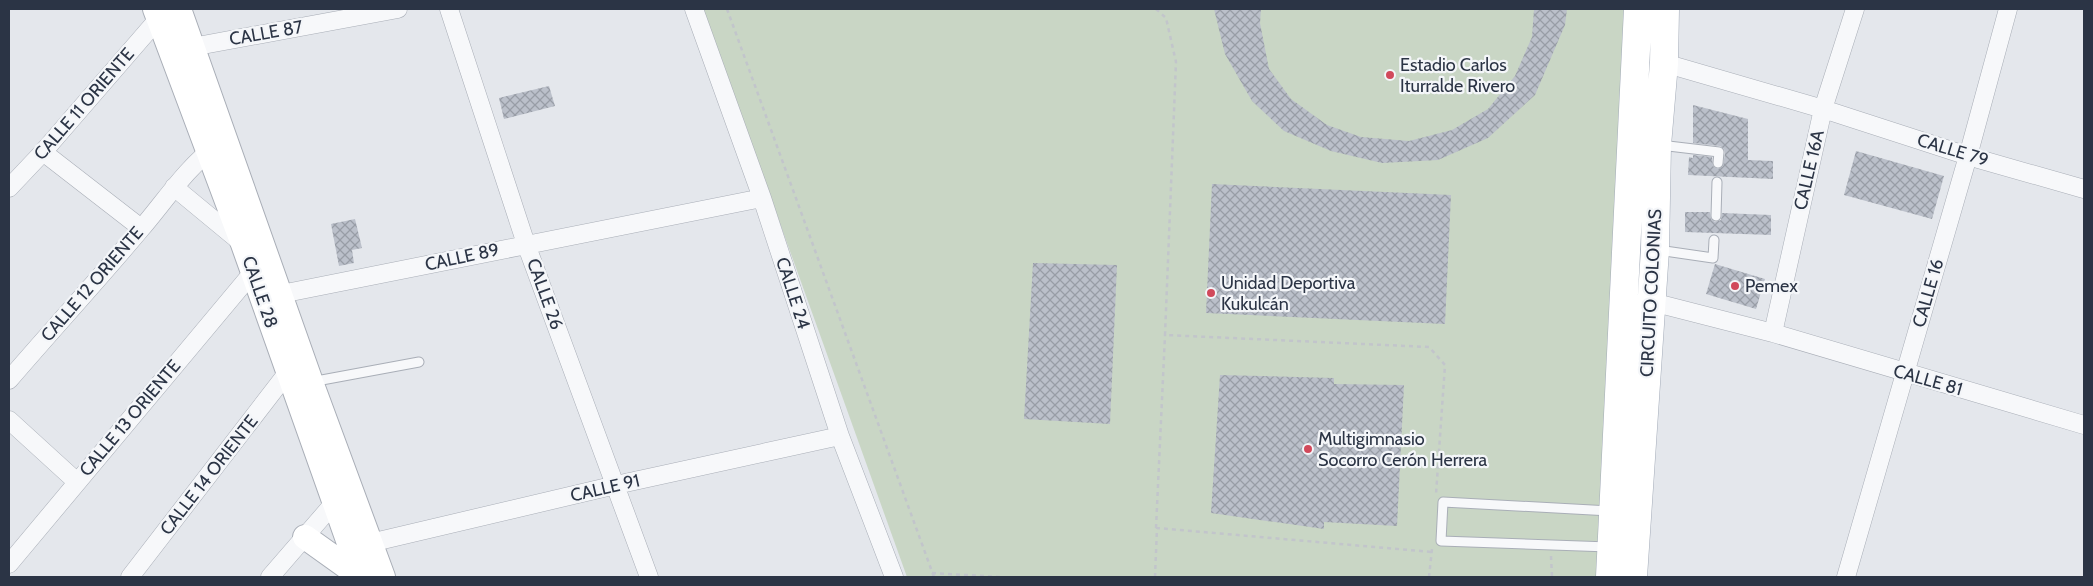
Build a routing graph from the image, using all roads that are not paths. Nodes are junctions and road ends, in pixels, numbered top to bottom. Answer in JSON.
{"nodes":[{"id":1,"x":398,"y":9,"type":"edge"},
{"id":2,"x":449,"y":9,"type":"edge"},
{"id":3,"x":694,"y":9,"type":"edge"},
{"id":4,"x":1638,"y":9,"type":"edge"},
{"id":5,"x":1665,"y":9,"type":"edge"},
{"id":6,"x":1855,"y":9,"type":"edge"},
{"id":7,"x":2008,"y":9,"type":"edge"},
{"id":8,"x":164,"y":12,"type":"edge"},
{"id":9,"x":192,"y":47,"type":"junction"},
{"id":10,"x":1664,"y":63,"type":"junction"},
{"id":11,"x":1823,"y":109,"type":"junction"},
{"id":12,"x":1657,"y":145,"type":"junction"},
{"id":13,"x":216,"y":146,"type":"junction"},
{"id":14,"x":43,"y":152,"type":"junction"},
{"id":15,"x":1968,"y":156,"type":"junction"},
{"id":16,"x":1718,"y":163,"type":"dead end"},
{"id":17,"x":1717,"y":182,"type":"dead end"},
{"id":18,"x":174,"y":187,"type":"junction"},
{"id":19,"x":9,"y":188,"type":"edge"},
{"id":20,"x":2084,"y":189,"type":"edge"},
{"id":21,"x":762,"y":198,"type":"junction"},
{"id":22,"x":1716,"y":216,"type":"dead end"},
{"id":23,"x":141,"y":228,"type":"junction"},
{"id":24,"x":1714,"y":240,"type":"dead end"},
{"id":25,"x":243,"y":244,"type":"junction"},
{"id":26,"x":526,"y":244,"type":"junction"},
{"id":27,"x":1655,"y":250,"type":"junction"},
{"id":28,"x":253,"y":272,"type":"junction"},
{"id":29,"x":281,"y":294,"type":"junction"},
{"id":30,"x":1652,"y":302,"type":"junction"},
{"id":31,"x":1773,"y":333,"type":"junction"},
{"id":32,"x":419,"y":362,"type":"dead end"},
{"id":33,"x":288,"y":372,"type":"junction"},
{"id":34,"x":1905,"y":374,"type":"junction"},
{"id":35,"x":9,"y":380,"type":"edge"},
{"id":36,"x":311,"y":382,"type":"junction"},
{"id":37,"x":9,"y":420,"type":"edge"},
{"id":38,"x":2084,"y":425,"type":"edge"},
{"id":39,"x":840,"y":436,"type":"junction"},
{"id":40,"x":77,"y":482,"type":"junction"},
{"id":41,"x":616,"y":485,"type":"junction"},
{"id":42,"x":334,"y":503,"type":"junction"},
{"id":43,"x":1613,"y":511,"type":"junction"},
{"id":44,"x":305,"y":537,"type":"junction"},
{"id":45,"x":370,"y":543,"type":"junction"},
{"id":46,"x":1612,"y":547,"type":"junction"},
{"id":47,"x":9,"y":564,"type":"edge"},
{"id":48,"x":130,"y":577,"type":"edge"},
{"id":49,"x":270,"y":577,"type":"edge"},
{"id":50,"x":361,"y":577,"type":"edge"},
{"id":51,"x":383,"y":577,"type":"edge"},
{"id":52,"x":649,"y":577,"type":"edge"},
{"id":53,"x":894,"y":577,"type":"edge"},
{"id":54,"x":1610,"y":577,"type":"edge"},
{"id":55,"x":1633,"y":577,"type":"edge"},
{"id":56,"x":1846,"y":577,"type":"edge"}],
"edges":[{"from":1,"to":9,"type":"street","name":"CALLE 87"},
{"from":2,"to":26,"type":"street","name":"CALLE 26"},
{"from":3,"to":21,"type":"street","name":"CALLE 24"},
{"from":4,"to":43,"type":"main road","name":"CIRCUITO COLONIAS"},
{"from":5,"to":10,"type":"main road","name":"CIRCUITO COLONIAS"},
{"from":6,"to":11,"type":"street","name":"CALLE 16A"},
{"from":7,"to":15,"type":"street","name":"CALLE 16"},
{"from":8,"to":9,"type":"street","name":"CALLE 28"},
{"from":8,"to":13,"type":"street","name":"CALLE 28"},
{"from":8,"to":14,"type":"street","name":"CALLE 11 ORIENTE"},
{"from":9,"to":13,"type":"street","name":"CALLE 28"},
{"from":10,"to":11,"type":"street","name":"CALLE 79"},
{"from":10,"to":12,"type":"main road","name":"CIRCUITO COLONIAS"},
{"from":11,"to":15,"type":"street","name":"CALLE 79"},
{"from":11,"to":31,"type":"street","name":"CALLE 16A"},
{"from":12,"to":16,"type":"lane"},
{"from":12,"to":27,"type":"main road","name":"CIRCUITO COLONIAS"},
{"from":13,"to":18,"type":"street","name":"CALLE 12 ORIENTE"},
{"from":13,"to":25,"type":"street","name":"CALLE 28"},
{"from":13,"to":29,"type":"street","name":"CALLE 28"},
{"from":14,"to":19,"type":"street","name":"CALLE 11 ORIENTE"},
{"from":14,"to":23,"type":"street"},
{"from":15,"to":20,"type":"street","name":"CALLE 79"},
{"from":15,"to":34,"type":"street","name":"CALLE 16"},
{"from":17,"to":22,"type":"lane"},
{"from":18,"to":23,"type":"street","name":"CALLE 12 ORIENTE"},
{"from":18,"to":25,"type":"street"},
{"from":21,"to":26,"type":"street","name":"CALLE 89"},
{"from":21,"to":39,"type":"street","name":"CALLE 24"},
{"from":23,"to":35,"type":"street","name":"CALLE 12 ORIENTE"},
{"from":24,"to":27,"type":"lane"},
{"from":25,"to":28,"type":"street","name":"CALLE 28"},
{"from":26,"to":29,"type":"street","name":"CALLE 89"},
{"from":26,"to":41,"type":"street","name":"CALLE 26"},
{"from":27,"to":30,"type":"main road","name":"CIRCUITO COLONIAS"},
{"from":28,"to":33,"type":"street","name":"CALLE 28"},
{"from":28,"to":40,"type":"street","name":"CALLE 13 ORIENTE"},
{"from":29,"to":36,"type":"street","name":"CALLE 28"},
{"from":30,"to":31,"type":"street","name":"CALLE 81"},
{"from":30,"to":55,"type":"main road","name":"CIRCUITO COLONIAS"},
{"from":31,"to":34,"type":"street","name":"CALLE 81"},
{"from":32,"to":36,"type":"lane"},
{"from":33,"to":42,"type":"street","name":"CALLE 28"},
{"from":33,"to":48,"type":"street","name":"CALLE 14 ORIENTE"},
{"from":34,"to":38,"type":"street","name":"CALLE 81"},
{"from":34,"to":56,"type":"street","name":"CALLE 16"},
{"from":36,"to":45,"type":"street","name":"CALLE 28"},
{"from":37,"to":40,"type":"street"},
{"from":39,"to":41,"type":"street","name":"CALLE 91"},
{"from":39,"to":53,"type":"street","name":"CALLE 24"},
{"from":40,"to":47,"type":"street","name":"CALLE 13 ORIENTE"},
{"from":41,"to":45,"type":"street","name":"CALLE 91"},
{"from":41,"to":52,"type":"street","name":"CALLE 26"},
{"from":42,"to":44,"type":"street"},
{"from":42,"to":50,"type":"street","name":"CALLE 28"},
{"from":43,"to":46,"type":"main road","name":"CIRCUITO COLONIAS"},
{"from":43,"to":46,"type":"lane"},
{"from":44,"to":49,"type":"street"},
{"from":44,"to":50,"type":"street"},
{"from":45,"to":51,"type":"street","name":"CALLE 28"},
{"from":46,"to":54,"type":"main road","name":"CIRCUITO COLONIAS"}]}
